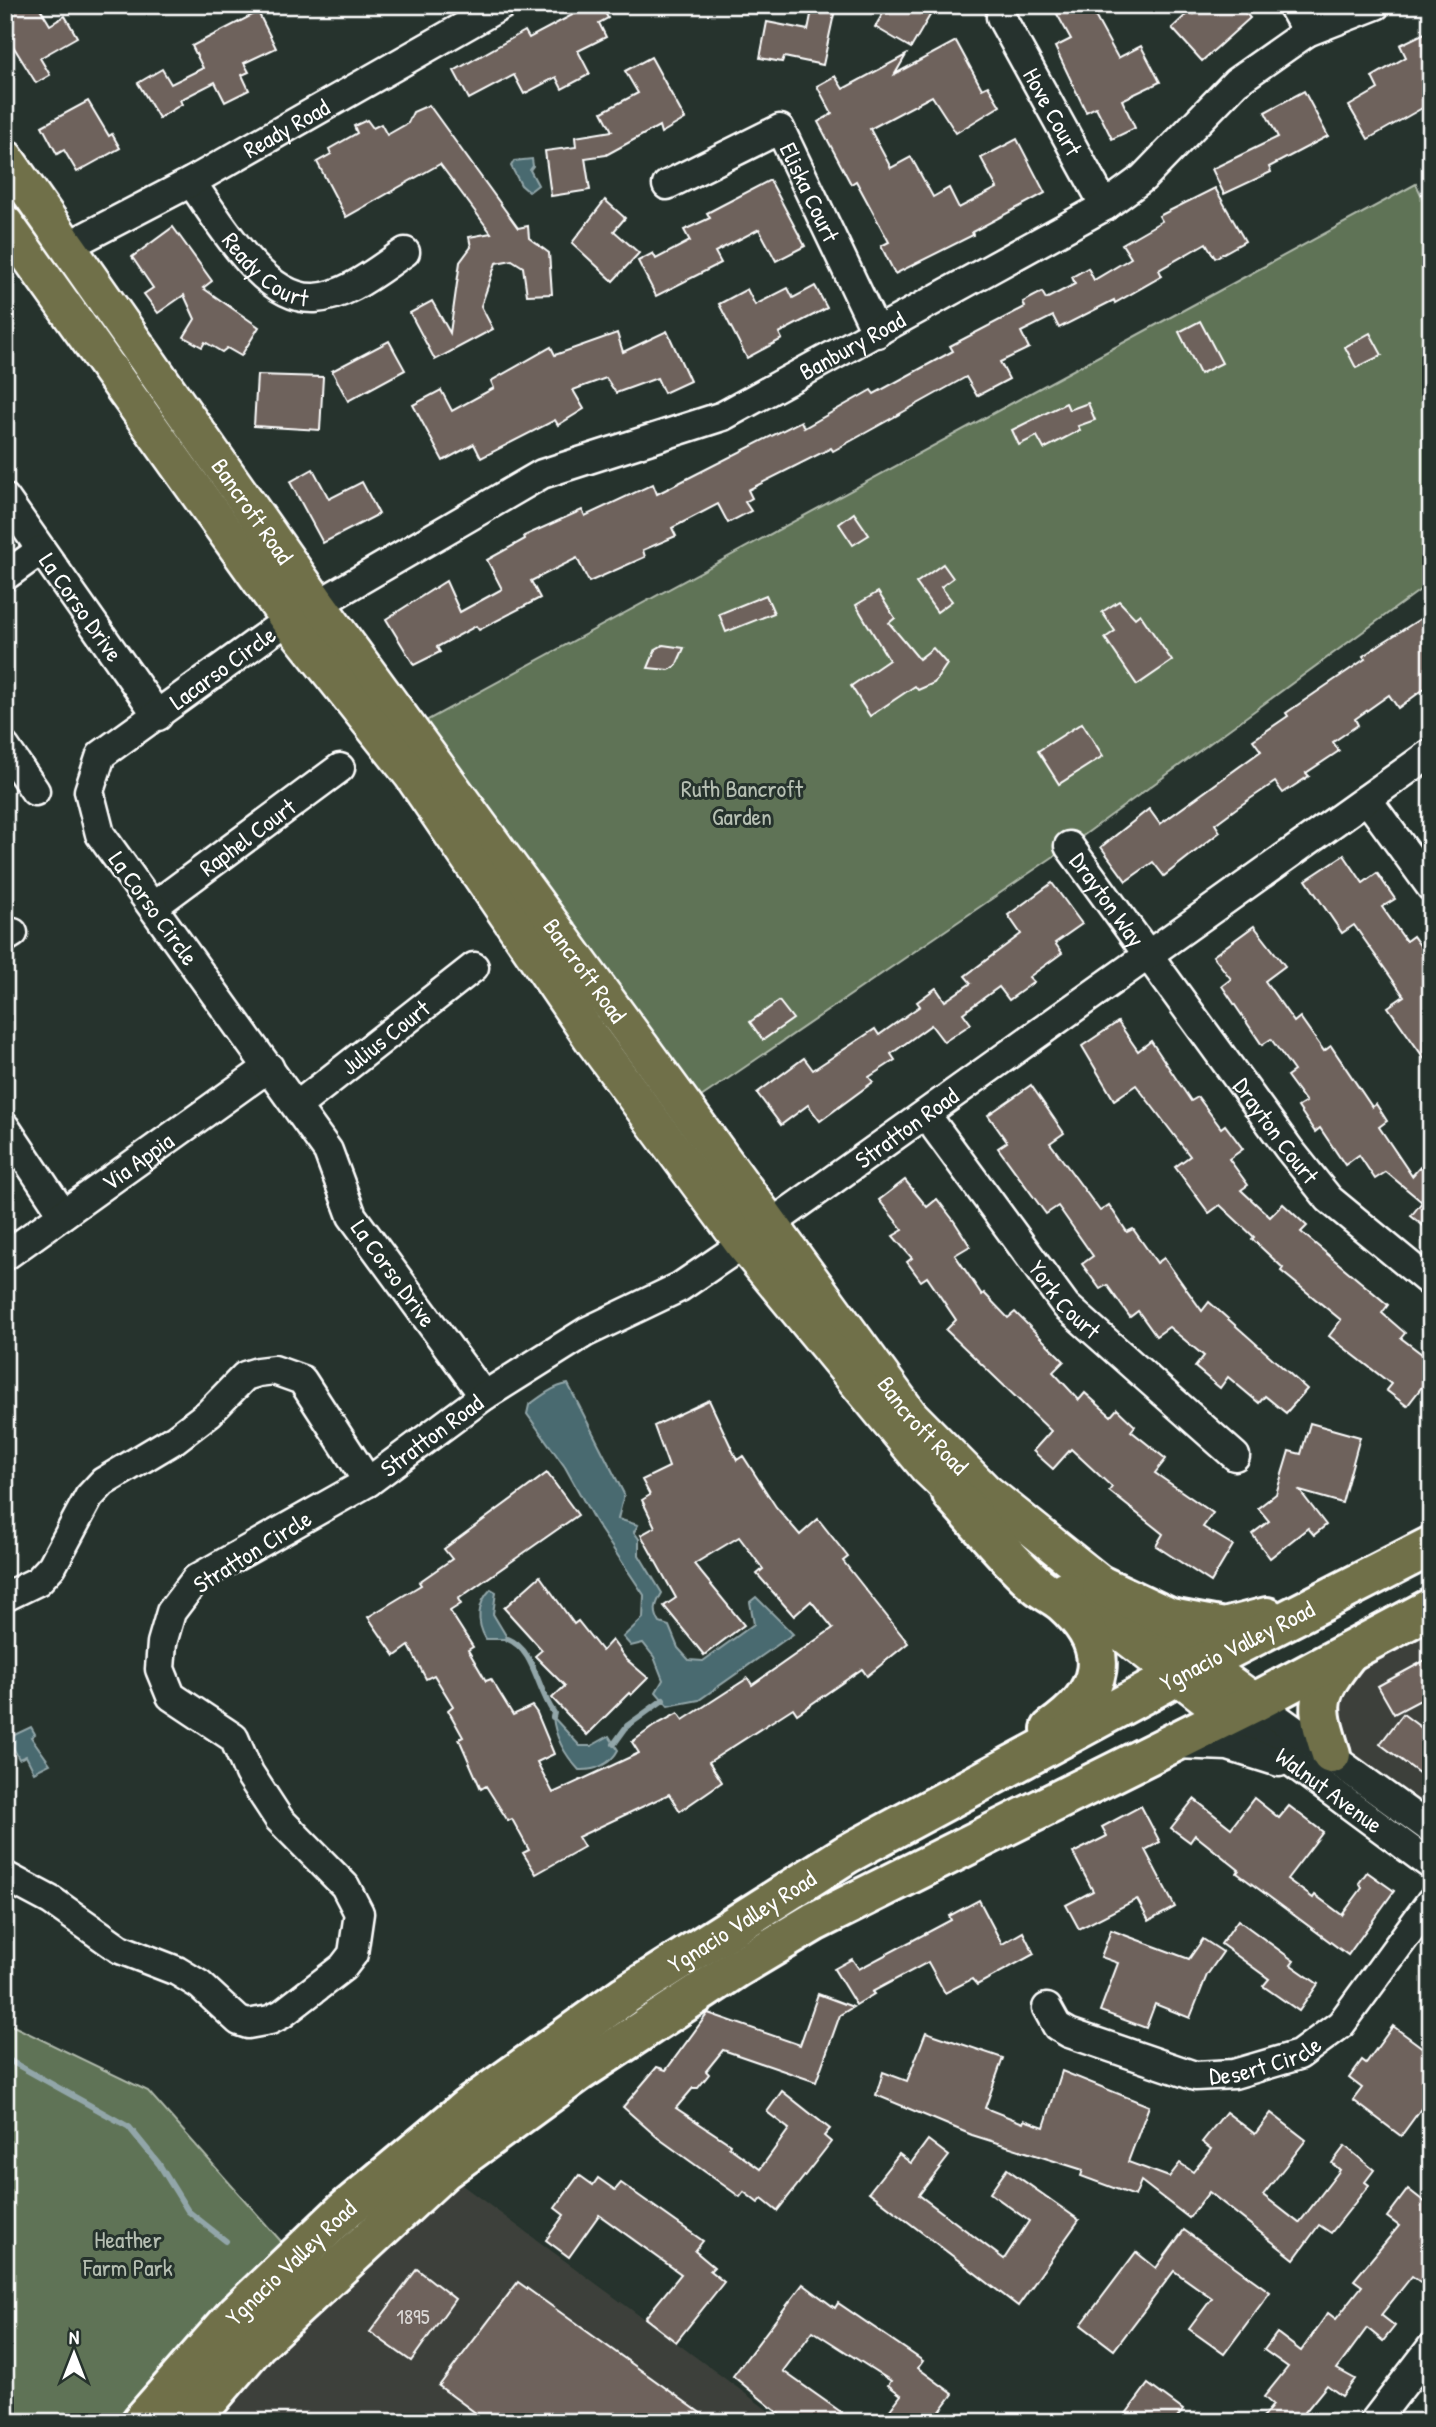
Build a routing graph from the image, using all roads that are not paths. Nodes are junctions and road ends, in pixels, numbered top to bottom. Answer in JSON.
{"nodes":[{"id":1,"x":502,"y":5,"type":"edge"},
{"id":2,"x":1292,"y":5,"type":"edge"},
{"id":3,"x":1376,"y":5,"type":"edge"},
{"id":4,"x":1001,"y":17,"type":"dead end"},
{"id":5,"x":1307,"y":32,"type":"junction"},
{"id":6,"x":5,"y":158,"type":"edge"},
{"id":7,"x":191,"y":182,"type":"junction"},
{"id":8,"x":667,"y":185,"type":"dead end"},
{"id":9,"x":1105,"y":206,"type":"junction"},
{"id":10,"x":5,"y":223,"type":"edge"},
{"id":11,"x":68,"y":246,"type":"junction"},
{"id":12,"x":405,"y":252,"type":"dead end"},
{"id":13,"x":877,"y":333,"type":"junction"},
{"id":14,"x":5,"y":498,"type":"edge"},
{"id":15,"x":41,"y":550,"type":"junction"},
{"id":16,"x":5,"y":576,"type":"edge"},
{"id":17,"x":304,"y":612,"type":"junction"},
{"id":18,"x":158,"y":716,"type":"junction"},
{"id":19,"x":5,"y":747,"type":"edge"},
{"id":20,"x":1431,"y":753,"type":"edge"},
{"id":21,"x":340,"y":768,"type":"dead end"},
{"id":22,"x":35,"y":791,"type":"dead end"},
{"id":23,"x":1367,"y":799,"type":"junction"},
{"id":24,"x":1069,"y":846,"type":"dead end"},
{"id":25,"x":1431,"y":887,"type":"edge"},
{"id":26,"x":154,"y":906,"type":"junction"},
{"id":27,"x":1147,"y":954,"type":"junction"},
{"id":28,"x":474,"y":967,"type":"dead end"},
{"id":29,"x":269,"y":1067,"type":"junction"},
{"id":30,"x":297,"y":1106,"type":"junction"},
{"id":31,"x":926,"y":1115,"type":"junction"},
{"id":32,"x":5,"y":1128,"type":"edge"},
{"id":33,"x":63,"y":1214,"type":"junction"},
{"id":34,"x":757,"y":1235,"type":"junction"},
{"id":35,"x":5,"y":1256,"type":"edge"},
{"id":36,"x":1431,"y":1283,"type":"edge"},
{"id":37,"x":484,"y":1396,"type":"junction"},
{"id":38,"x":1235,"y":1456,"type":"dead end"},
{"id":39,"x":368,"y":1482,"type":"junction"},
{"id":40,"x":952,"y":1494,"type":"junction"},
{"id":41,"x":1431,"y":1546,"type":"edge"},
{"id":42,"x":1367,"y":1580,"type":"junction"},
{"id":43,"x":1102,"y":1586,"type":"junction"},
{"id":44,"x":5,"y":1597,"type":"edge"},
{"id":45,"x":1431,"y":1608,"type":"edge"},
{"id":46,"x":1350,"y":1651,"type":"junction"},
{"id":47,"x":1191,"y":1670,"type":"junction"},
{"id":48,"x":1242,"y":1709,"type":"junction"},
{"id":49,"x":1169,"y":1744,"type":"junction"},
{"id":50,"x":1316,"y":1762,"type":"junction"},
{"id":51,"x":959,"y":1793,"type":"junction"},
{"id":52,"x":1431,"y":1829,"type":"edge"},
{"id":53,"x":1431,"y":1865,"type":"edge"},
{"id":54,"x":5,"y":1876,"type":"edge"},
{"id":55,"x":1431,"y":1901,"type":"edge"},
{"id":56,"x":1047,"y":2008,"type":"dead end"},
{"id":57,"x":230,"y":2321,"type":"junction"},
{"id":58,"x":1431,"y":2348,"type":"edge"},
{"id":59,"x":141,"y":2422,"type":"edge"},
{"id":60,"x":165,"y":2422,"type":"edge"},
{"id":61,"x":190,"y":2422,"type":"edge"},
{"id":62,"x":1374,"y":2422,"type":"edge"}],
"edges":[{"from":1,"to":7,"type":"street","name":"Ready Road"},
{"from":2,"to":5,"type":"street"},
{"from":3,"to":5,"type":"street","name":"Banbury Road"},
{"from":4,"to":9,"type":"street","name":"Hove Court"},
{"from":5,"to":9,"type":"street","name":"Banbury Road"},
{"from":6,"to":11,"type":"main road","name":"Bancroft Road"},
{"from":7,"to":11,"type":"street","name":"Ready Road"},
{"from":7,"to":12,"type":"street","name":"Ready Court"},
{"from":8,"to":13,"type":"street","name":"Eliska Court"},
{"from":9,"to":13,"type":"street","name":"Banbury Road"},
{"from":10,"to":17,"type":"main road","name":"Bancroft Road"},
{"from":11,"to":17,"type":"main road","name":"Bancroft Road"},
{"from":13,"to":17,"type":"street","name":"Banbury Road"},
{"from":14,"to":15,"type":"street","name":"La Corso Drive"},
{"from":15,"to":16,"type":"street"},
{"from":15,"to":18,"type":"street","name":"La Corso Drive"},
{"from":17,"to":18,"type":"street","name":"Lacarso Circle"},
{"from":17,"to":34,"type":"main road","name":"Bancroft Road"},
{"from":18,"to":26,"type":"street","name":"La Corso Circle"},
{"from":19,"to":22,"type":"street"},
{"from":20,"to":23,"type":"street","name":"Stratton Road"},
{"from":21,"to":26,"type":"street","name":"Raphel Court"},
{"from":23,"to":25,"type":"street"},
{"from":23,"to":27,"type":"street","name":"Stratton Road"},
{"from":24,"to":27,"type":"street","name":"Drayton Way"},
{"from":26,"to":29,"type":"street","name":"La Corso Circle"},
{"from":27,"to":31,"type":"street","name":"Stratton Road"},
{"from":27,"to":36,"type":"street","name":"Drayton Court"},
{"from":28,"to":30,"type":"street","name":"Julius Court"},
{"from":29,"to":30,"type":"street","name":"La Corso Circle"},
{"from":29,"to":33,"type":"street","name":"Via Appia"},
{"from":30,"to":37,"type":"street","name":"La Corso Drive"},
{"from":31,"to":34,"type":"street","name":"Stratton Road"},
{"from":31,"to":38,"type":"street","name":"York Court"},
{"from":32,"to":33,"type":"street"},
{"from":33,"to":35,"type":"street","name":"Via Appia"},
{"from":34,"to":37,"type":"street","name":"Stratton Road"},
{"from":34,"to":40,"type":"main road","name":"Bancroft Road"},
{"from":34,"to":43,"type":"main road","name":"Bancroft Road"},
{"from":37,"to":39,"type":"street","name":"Stratton Road"},
{"from":39,"to":44,"type":"street"},
{"from":39,"to":54,"type":"street","name":"Stratton Circle"},
{"from":40,"to":47,"type":"main road","name":"Bancroft Road"},
{"from":40,"to":51,"type":"highway"},
{"from":41,"to":42,"type":"highway","name":"Ygnacio Valley Road"},
{"from":42,"to":43,"type":"highway"},
{"from":42,"to":47,"type":"highway","name":"Ygnacio Valley Road"},
{"from":43,"to":47,"type":"main road","name":"Bancroft Road"},
{"from":45,"to":46,"type":"highway","name":"Ygnacio Valley Road"},
{"from":46,"to":48,"type":"highway","name":"Ygnacio Valley Road"},
{"from":46,"to":50,"type":"highway"},
{"from":47,"to":48,"type":"main road","name":"Bancroft Road"},
{"from":47,"to":51,"type":"highway","name":"Ygnacio Valley Road"},
{"from":48,"to":49,"type":"highway","name":"Ygnacio Valley Road"},
{"from":48,"to":50,"type":"street","name":"Walnut Avenue"},
{"from":49,"to":50,"type":"street"},
{"from":49,"to":61,"type":"highway","name":"Ygnacio Valley Road"},
{"from":50,"to":52,"type":"street","name":"Walnut Avenue"},
{"from":50,"to":53,"type":"street","name":"Walnut Avenue"},
{"from":51,"to":57,"type":"highway","name":"Ygnacio Valley Road"},
{"from":55,"to":56,"type":"street","name":"Desert Circle"},
{"from":57,"to":59,"type":"highway","name":"Ygnacio Valley Road"},
{"from":57,"to":60,"type":"highway"},
{"from":58,"to":62,"type":"street"}]}
